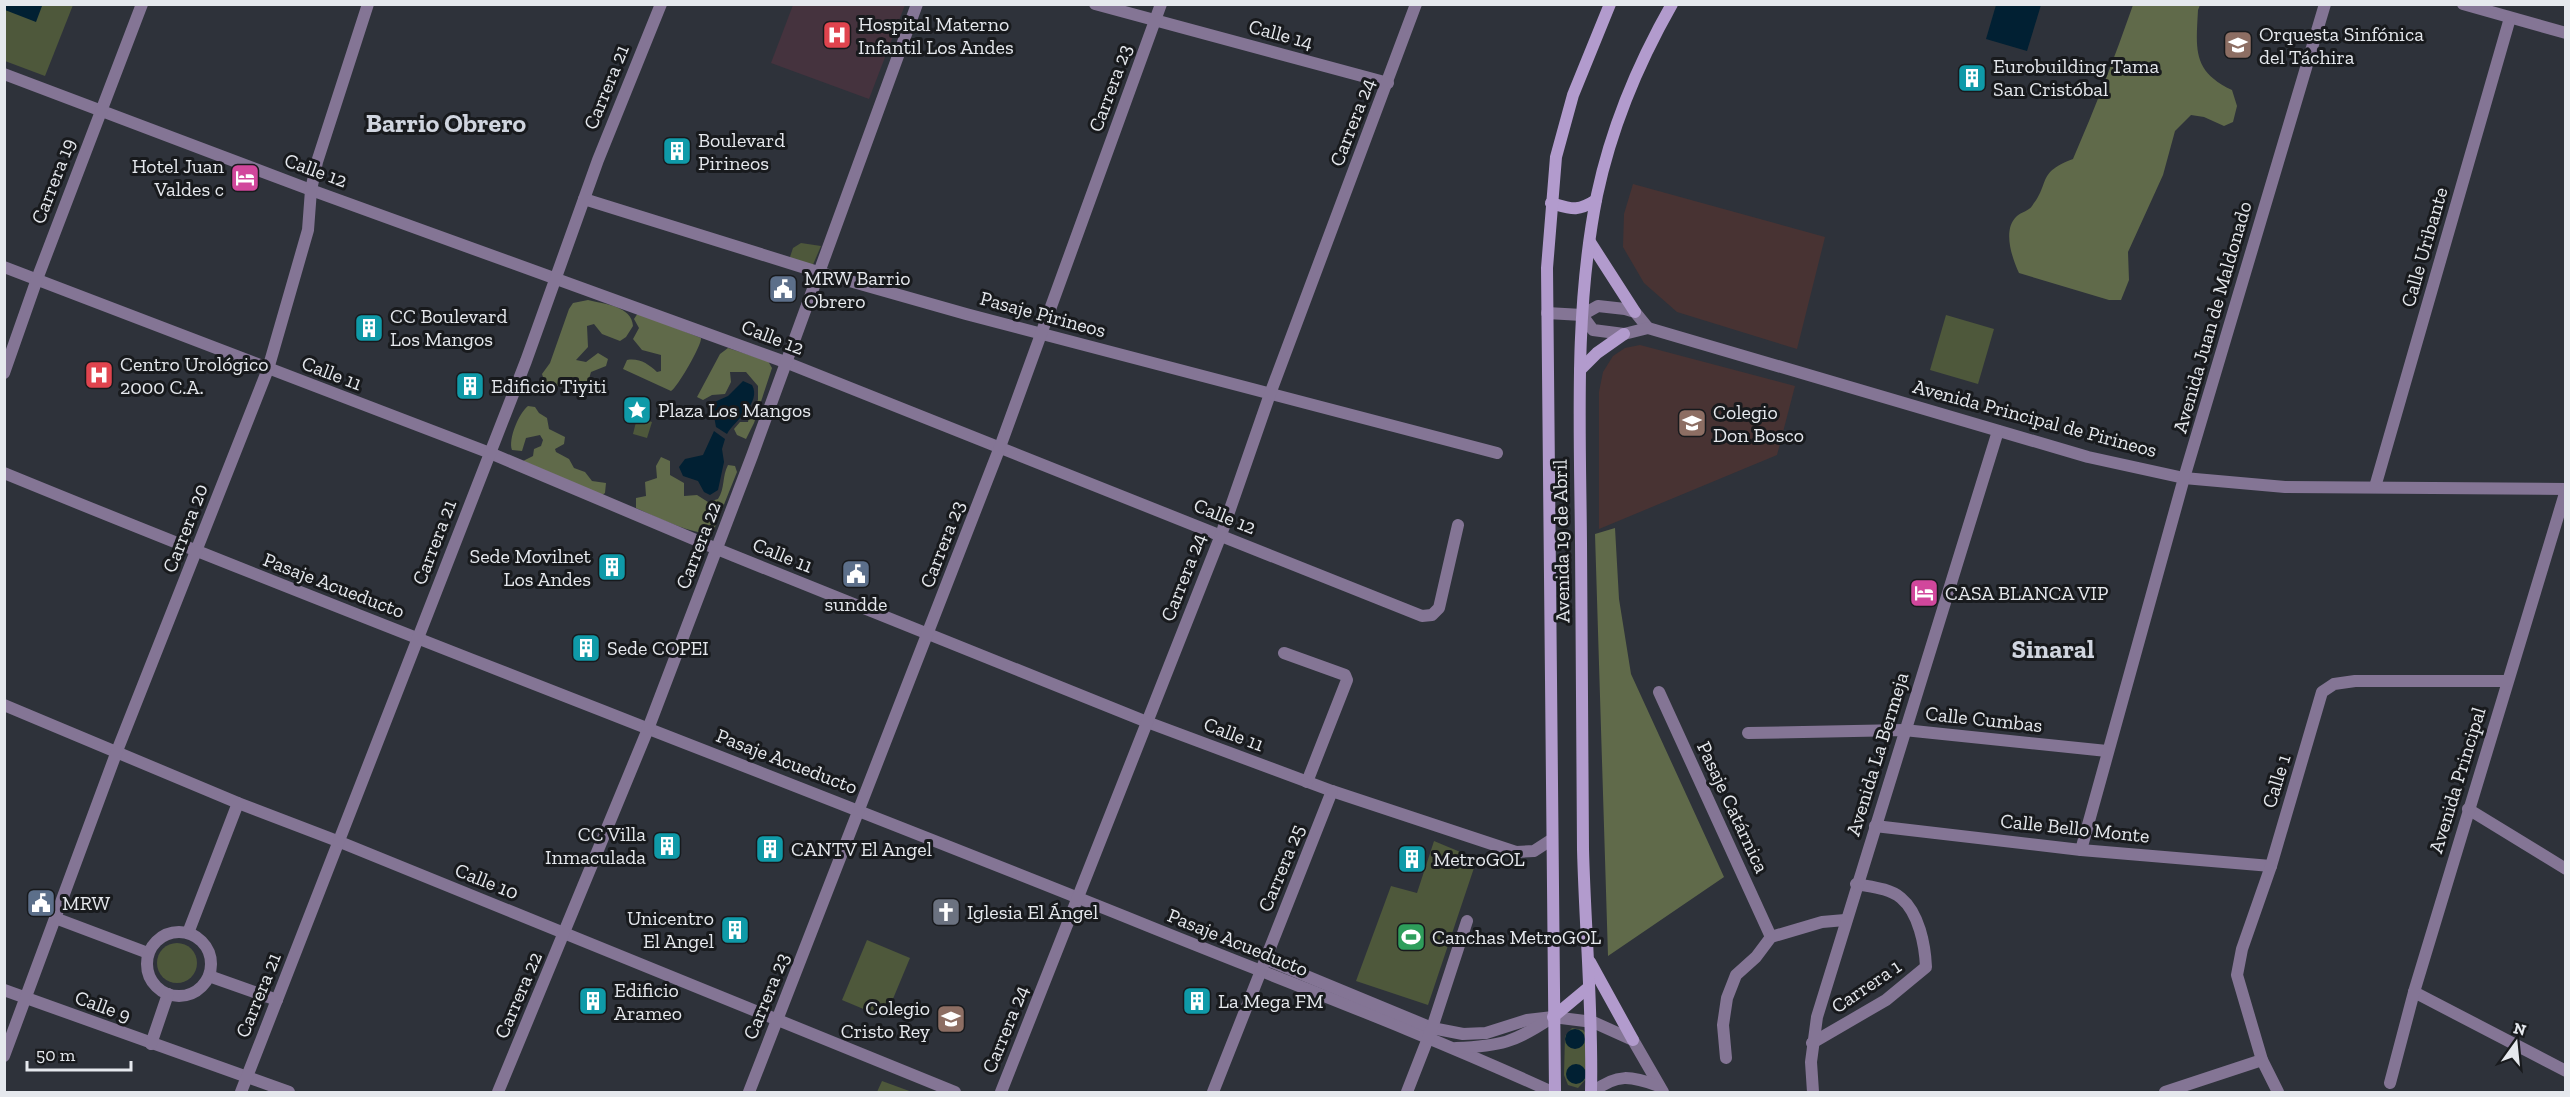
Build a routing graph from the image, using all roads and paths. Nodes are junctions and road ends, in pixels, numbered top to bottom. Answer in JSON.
{"nodes":[{"id":1,"x":142,"y":4,"type":"edge"},
{"id":2,"x":661,"y":4,"type":"edge"},
{"id":3,"x":917,"y":4,"type":"edge"},
{"id":4,"x":1095,"y":4,"type":"edge"},
{"id":5,"x":1161,"y":4,"type":"edge"},
{"id":6,"x":1416,"y":4,"type":"edge"},
{"id":7,"x":1610,"y":4,"type":"edge"},
{"id":8,"x":1672,"y":4,"type":"edge"},
{"id":9,"x":2325,"y":4,"type":"edge"},
{"id":10,"x":2463,"y":4,"type":"edge"},
{"id":11,"x":368,"y":5,"type":"edge"},
{"id":12,"x":2511,"y":18,"type":"junction"},
{"id":13,"x":1155,"y":21,"type":"junction"},
{"id":14,"x":2565,"y":33,"type":"edge"},
{"id":15,"x":4,"y":74,"type":"edge"},
{"id":16,"x":1388,"y":83,"type":"junction"},
{"id":17,"x":101,"y":112,"type":"junction"},
{"id":18,"x":311,"y":190,"type":"junction"},
{"id":19,"x":584,"y":199,"type":"junction"},
{"id":20,"x":1596,"y":200,"type":"junction"},
{"id":21,"x":1551,"y":203,"type":"junction"},
{"id":22,"x":1590,"y":242,"type":"junction"},
{"id":23,"x":4,"y":267,"type":"edge"},
{"id":24,"x":818,"y":272,"type":"junction"},
{"id":25,"x":556,"y":277,"type":"junction"},
{"id":26,"x":37,"y":279,"type":"junction"},
{"id":27,"x":1635,"y":312,"type":"junction"},
{"id":28,"x":1547,"y":313,"type":"junction"},
{"id":29,"x":1582,"y":315,"type":"junction"},
{"id":30,"x":1648,"y":328,"type":"junction"},
{"id":31,"x":1042,"y":333,"type":"junction"},
{"id":32,"x":1624,"y":334,"type":"junction"},
{"id":33,"x":785,"y":362,"type":"junction"},
{"id":34,"x":267,"y":369,"type":"junction"},
{"id":35,"x":1580,"y":370,"type":"junction"},
{"id":36,"x":4,"y":373,"type":"edge"},
{"id":37,"x":1270,"y":394,"type":"junction"},
{"id":38,"x":1998,"y":431,"type":"junction"},
{"id":39,"x":1000,"y":447,"type":"junction"},
{"id":40,"x":490,"y":453,"type":"junction"},
{"id":41,"x":1497,"y":453,"type":"dead end"},
{"id":42,"x":4,"y":473,"type":"edge"},
{"id":43,"x":2184,"y":478,"type":"junction"},
{"id":44,"x":2375,"y":487,"type":"junction"},
{"id":45,"x":2565,"y":489,"type":"edge"},
{"id":46,"x":1458,"y":525,"type":"dead end"},
{"id":47,"x":1221,"y":535,"type":"junction"},
{"id":48,"x":717,"y":549,"type":"junction"},
{"id":49,"x":197,"y":552,"type":"junction"},
{"id":50,"x":928,"y":634,"type":"junction"},
{"id":51,"x":418,"y":638,"type":"junction"},
{"id":52,"x":1284,"y":652,"type":"dead end"},
{"id":53,"x":2507,"y":681,"type":"junction"},
{"id":54,"x":1659,"y":692,"type":"dead end"},
{"id":55,"x":4,"y":705,"type":"edge"},
{"id":56,"x":1148,"y":722,"type":"junction"},
{"id":57,"x":648,"y":729,"type":"junction"},
{"id":58,"x":1904,"y":730,"type":"junction"},
{"id":59,"x":1748,"y":733,"type":"dead end"},
{"id":60,"x":117,"y":751,"type":"junction"},
{"id":61,"x":2107,"y":751,"type":"junction"},
{"id":62,"x":1307,"y":782,"type":"junction"},
{"id":63,"x":1332,"y":792,"type":"junction"},
{"id":64,"x":238,"y":803,"type":"junction"},
{"id":65,"x":2468,"y":809,"type":"junction"},
{"id":66,"x":860,"y":810,"type":"junction"},
{"id":67,"x":1875,"y":826,"type":"junction"},
{"id":68,"x":1551,"y":840,"type":"junction"},
{"id":69,"x":340,"y":842,"type":"junction"},
{"id":70,"x":2081,"y":850,"type":"junction"},
{"id":71,"x":2271,"y":866,"type":"junction"},
{"id":72,"x":2565,"y":869,"type":"edge"},
{"id":73,"x":1856,"y":884,"type":"junction"},
{"id":74,"x":1078,"y":898,"type":"junction"},
{"id":75,"x":55,"y":918,"type":"junction"},
{"id":76,"x":1845,"y":920,"type":"junction"},
{"id":77,"x":1467,"y":921,"type":"dead end"},
{"id":78,"x":189,"y":933,"type":"junction"},
{"id":79,"x":566,"y":933,"type":"junction"},
{"id":80,"x":1772,"y":937,"type":"junction"},
{"id":81,"x":148,"y":953,"type":"junction"},
{"id":82,"x":1265,"y":959,"type":"junction"},
{"id":83,"x":1587,"y":959,"type":"junction"},
{"id":84,"x":1260,"y":972,"type":"junction"},
{"id":85,"x":209,"y":976,"type":"junction"},
{"id":86,"x":1589,"y":987,"type":"junction"},
{"id":87,"x":4,"y":990,"type":"edge"},
{"id":88,"x":2414,"y":992,"type":"junction"},
{"id":89,"x":168,"y":994,"type":"junction"},
{"id":90,"x":25,"y":998,"type":"junction"},
{"id":91,"x":277,"y":1000,"type":"junction"},
{"id":92,"x":1554,"y":1017,"type":"junction"},
{"id":93,"x":777,"y":1021,"type":"junction"},
{"id":94,"x":1593,"y":1022,"type":"junction"},
{"id":95,"x":1430,"y":1034,"type":"junction"},
{"id":96,"x":1633,"y":1040,"type":"junction"},
{"id":97,"x":1812,"y":1042,"type":"junction"},
{"id":98,"x":151,"y":1044,"type":"junction"},
{"id":99,"x":1451,"y":1048,"type":"junction"},
{"id":100,"x":4,"y":1056,"type":"edge"},
{"id":101,"x":1726,"y":1058,"type":"dead end"},
{"id":102,"x":2262,"y":1060,"type":"junction"},
{"id":103,"x":2565,"y":1071,"type":"edge"},
{"id":104,"x":246,"y":1077,"type":"junction"},
{"id":105,"x":2390,"y":1083,"type":"dead end"},
{"id":106,"x":1661,"y":1089,"type":"edge"},
{"id":107,"x":241,"y":1092,"type":"edge"},
{"id":108,"x":290,"y":1092,"type":"edge"},
{"id":109,"x":498,"y":1092,"type":"edge"},
{"id":110,"x":748,"y":1092,"type":"edge"},
{"id":111,"x":955,"y":1092,"type":"edge"},
{"id":112,"x":1001,"y":1092,"type":"edge"},
{"id":113,"x":1213,"y":1092,"type":"edge"},
{"id":114,"x":1407,"y":1092,"type":"edge"},
{"id":115,"x":1553,"y":1092,"type":"edge"},
{"id":116,"x":1592,"y":1092,"type":"edge"},
{"id":117,"x":1813,"y":1092,"type":"edge"},
{"id":118,"x":2165,"y":1092,"type":"edge"},
{"id":119,"x":2278,"y":1092,"type":"edge"}],
"edges":[{"from":1,"to":17,"type":"street","name":"Carrera 19"},
{"from":2,"to":19,"type":"street","name":"Carrera 21"},
{"from":3,"to":24,"type":"street","name":"Carrera 22"},
{"from":4,"to":13,"type":"street","name":"Calle 14"},
{"from":5,"to":13,"type":"street","name":"Carrera 23"},
{"from":6,"to":16,"type":"street","name":"Carrera 24"},
{"from":7,"to":21,"type":"main road","name":"Avenida 19 de Abril"},
{"from":8,"to":20,"type":"main road","name":"Avenida 19 de Abril"},
{"from":9,"to":43,"type":"street","name":"Avenida Juan de Maldonado"},
{"from":10,"to":12,"type":"street"},
{"from":11,"to":18,"type":"street","name":"Carrera 20"},
{"from":12,"to":14,"type":"street"},
{"from":12,"to":44,"type":"street","name":"Calle Uribante"},
{"from":13,"to":16,"type":"street","name":"Calle 14"},
{"from":13,"to":31,"type":"street","name":"Carrera 23"},
{"from":15,"to":17,"type":"street","name":"Calle 12"},
{"from":16,"to":37,"type":"street","name":"Carrera 24"},
{"from":17,"to":18,"type":"street","name":"Calle 12"},
{"from":17,"to":26,"type":"street","name":"Carrera 19"},
{"from":18,"to":25,"type":"street","name":"Calle 12"},
{"from":18,"to":34,"type":"street","name":"Carrera 20"},
{"from":19,"to":24,"type":"street","name":"Pasaje Pirineos"},
{"from":19,"to":25,"type":"street","name":"Carrera 21"},
{"from":20,"to":21,"type":"main road"},
{"from":20,"to":22,"type":"main road","name":"Avenida 19 de Abril"},
{"from":21,"to":28,"type":"main road","name":"Avenida 19 de Abril"},
{"from":22,"to":27,"type":"main road"},
{"from":22,"to":29,"type":"main road","name":"Avenida 19 de Abril"},
{"from":23,"to":26,"type":"street","name":"Calle 11"},
{"from":24,"to":31,"type":"street","name":"Pasaje Pirineos"},
{"from":24,"to":33,"type":"street","name":"Carrera 22"},
{"from":25,"to":33,"type":"street","name":"Calle 12"},
{"from":25,"to":40,"type":"street","name":"Carrera 21"},
{"from":26,"to":34,"type":"street","name":"Calle 11"},
{"from":26,"to":36,"type":"street","name":"Carrera 19"},
{"from":27,"to":29,"type":"street"},
{"from":27,"to":30,"type":"street"},
{"from":28,"to":29,"type":"street"},
{"from":28,"to":68,"type":"main road","name":"Avenida 19 de Abril"},
{"from":29,"to":32,"type":"street"},
{"from":29,"to":35,"type":"main road","name":"Avenida 19 de Abril"},
{"from":30,"to":32,"type":"street"},
{"from":30,"to":38,"type":"street","name":"Avenida Principal de Pirineos"},
{"from":31,"to":37,"type":"street","name":"Pasaje Pirineos"},
{"from":31,"to":39,"type":"street","name":"Carrera 23"},
{"from":32,"to":35,"type":"main road"},
{"from":33,"to":39,"type":"street","name":"Calle 12"},
{"from":33,"to":48,"type":"street","name":"Carrera 22"},
{"from":34,"to":40,"type":"street","name":"Calle 11"},
{"from":34,"to":49,"type":"street","name":"Carrera 20"},
{"from":35,"to":83,"type":"main road","name":"Avenida 19 de Abril"},
{"from":37,"to":41,"type":"street","name":"Pasaje Pirineos"},
{"from":37,"to":47,"type":"street","name":"Carrera 24"},
{"from":38,"to":43,"type":"street","name":"Avenida Principal de Pirineos"},
{"from":38,"to":58,"type":"street","name":"Avenida La Bermeja"},
{"from":39,"to":47,"type":"street","name":"Calle 12"},
{"from":39,"to":50,"type":"street","name":"Carrera 23"},
{"from":40,"to":48,"type":"street","name":"Calle 11"},
{"from":40,"to":51,"type":"street","name":"Carrera 21"},
{"from":42,"to":49,"type":"street","name":"Pasaje Acueducto"},
{"from":43,"to":44,"type":"street","name":"Avenida Principal de Pirineos"},
{"from":43,"to":61,"type":"street","name":"Avenida Juan de Maldonado"},
{"from":44,"to":45,"type":"street","name":"Avenida Principal de Pirineos"},
{"from":45,"to":53,"type":"street","name":"Avenida Principal"},
{"from":46,"to":47,"type":"street","name":"Calle 12"},
{"from":47,"to":56,"type":"street","name":"Carrera 24"},
{"from":48,"to":50,"type":"street","name":"Calle 11"},
{"from":48,"to":57,"type":"street","name":"Carrera 22"},
{"from":49,"to":51,"type":"street","name":"Pasaje Acueducto"},
{"from":49,"to":60,"type":"street","name":"Carrera 20"},
{"from":50,"to":56,"type":"street","name":"Calle 11"},
{"from":50,"to":66,"type":"street","name":"Carrera 23"},
{"from":51,"to":57,"type":"street","name":"Pasaje Acueducto"},
{"from":51,"to":69,"type":"street","name":"Carrera 21"},
{"from":52,"to":62,"type":"street"},
{"from":53,"to":65,"type":"street","name":"Avenida Principal"},
{"from":53,"to":71,"type":"street","name":"Calle 1"},
{"from":54,"to":80,"type":"street","name":"Pasaje Catárnica"},
{"from":55,"to":60,"type":"street","name":"Calle 10"},
{"from":56,"to":62,"type":"street","name":"Calle 11"},
{"from":56,"to":74,"type":"street","name":"Carrera 24"},
{"from":57,"to":66,"type":"street","name":"Pasaje Acueducto"},
{"from":57,"to":79,"type":"street","name":"Carrera 22"},
{"from":58,"to":59,"type":"street","name":"Calle Cumbas"},
{"from":58,"to":61,"type":"street","name":"Calle Cumbas"},
{"from":58,"to":67,"type":"street","name":"Avenida La Bermeja"},
{"from":60,"to":64,"type":"street","name":"Calle 10"},
{"from":60,"to":75,"type":"street","name":"Carrera 20"},
{"from":61,"to":70,"type":"street","name":"Avenida Juan de Maldonado"},
{"from":62,"to":63,"type":"street","name":"Calle 11"},
{"from":63,"to":68,"type":"street","name":"Calle 11"},
{"from":63,"to":82,"type":"street","name":"Carrera 25"},
{"from":64,"to":69,"type":"street","name":"Calle 10"},
{"from":64,"to":78,"type":"street"},
{"from":65,"to":72,"type":"street"},
{"from":65,"to":88,"type":"street","name":"Avenida Principal"},
{"from":66,"to":74,"type":"street","name":"Pasaje Acueducto"},
{"from":66,"to":93,"type":"street","name":"Carrera 23"},
{"from":67,"to":70,"type":"street","name":"Calle Bello Monte"},
{"from":67,"to":73,"type":"street","name":"Avenida La Bermeja"},
{"from":68,"to":92,"type":"main road","name":"Avenida 19 de Abril"},
{"from":69,"to":79,"type":"street","name":"Calle 10"},
{"from":69,"to":91,"type":"street","name":"Carrera 21"},
{"from":70,"to":71,"type":"street","name":"Calle Bello Monte"},
{"from":71,"to":102,"type":"street","name":"Calle 1"},
{"from":73,"to":76,"type":"street","name":"Avenida La Bermeja"},
{"from":73,"to":97,"type":"street","name":"Carrera 1"},
{"from":74,"to":84,"type":"street","name":"Pasaje Acueducto"},
{"from":74,"to":112,"type":"street","name":"Carrera 24"},
{"from":75,"to":81,"type":"street"},
{"from":75,"to":90,"type":"street","name":"Carrera 20"},
{"from":76,"to":80,"type":"street"},
{"from":76,"to":97,"type":"street","name":"Avenida La Bermeja"},
{"from":77,"to":95,"type":"street"},
{"from":78,"to":81,"type":"street"},
{"from":78,"to":85,"type":"street"},
{"from":79,"to":93,"type":"street","name":"Calle 10"},
{"from":79,"to":109,"type":"street","name":"Carrera 22"},
{"from":80,"to":101,"type":"street"},
{"from":81,"to":89,"type":"street"},
{"from":82,"to":84,"type":"street","name":"Carrera 25"},
{"from":82,"to":95,"type":"street"},
{"from":83,"to":86,"type":"main road","name":"Avenida 19 de Abril"},
{"from":83,"to":96,"type":"main road"},
{"from":84,"to":95,"type":"street","name":"Pasaje Acueducto"},
{"from":84,"to":113,"type":"street","name":"Carrera 25"},
{"from":85,"to":89,"type":"street"},
{"from":85,"to":91,"type":"street"},
{"from":86,"to":92,"type":"main road"},
{"from":86,"to":94,"type":"main road","name":"Avenida 19 de Abril"},
{"from":87,"to":90,"type":"street","name":"Calle 9"},
{"from":88,"to":103,"type":"street"},
{"from":88,"to":105,"type":"street","name":"Avenida Principal"},
{"from":89,"to":98,"type":"street"},
{"from":90,"to":98,"type":"street","name":"Calle 9"},
{"from":90,"to":100,"type":"street","name":"Carrera 20"},
{"from":91,"to":104,"type":"street","name":"Carrera 21"},
{"from":92,"to":94,"type":"street"},
{"from":92,"to":95,"type":"street"},
{"from":92,"to":99,"type":"street"},
{"from":92,"to":115,"type":"main road","name":"Avenida 19 de Abril"},
{"from":93,"to":110,"type":"street","name":"Carrera 23"},
{"from":93,"to":111,"type":"street","name":"Calle 10"},
{"from":94,"to":96,"type":"street"},
{"from":94,"to":116,"type":"main road","name":"Avenida 19 de Abril"},
{"from":95,"to":99,"type":"street","name":"Pasaje Acueducto"},
{"from":95,"to":114,"type":"street"},
{"from":96,"to":106,"type":"street"},
{"from":97,"to":117,"type":"street","name":"Avenida La Bermeja"},
{"from":98,"to":104,"type":"street","name":"Calle 9"},
{"from":99,"to":115,"type":"street","name":"Pasaje Acueducto"},
{"from":102,"to":118,"type":"street"},
{"from":102,"to":119,"type":"street","name":"Calle 1"},
{"from":104,"to":107,"type":"street","name":"Carrera 21"},
{"from":104,"to":108,"type":"street","name":"Calle 9"},
{"from":106,"to":116,"type":"street"}]}
